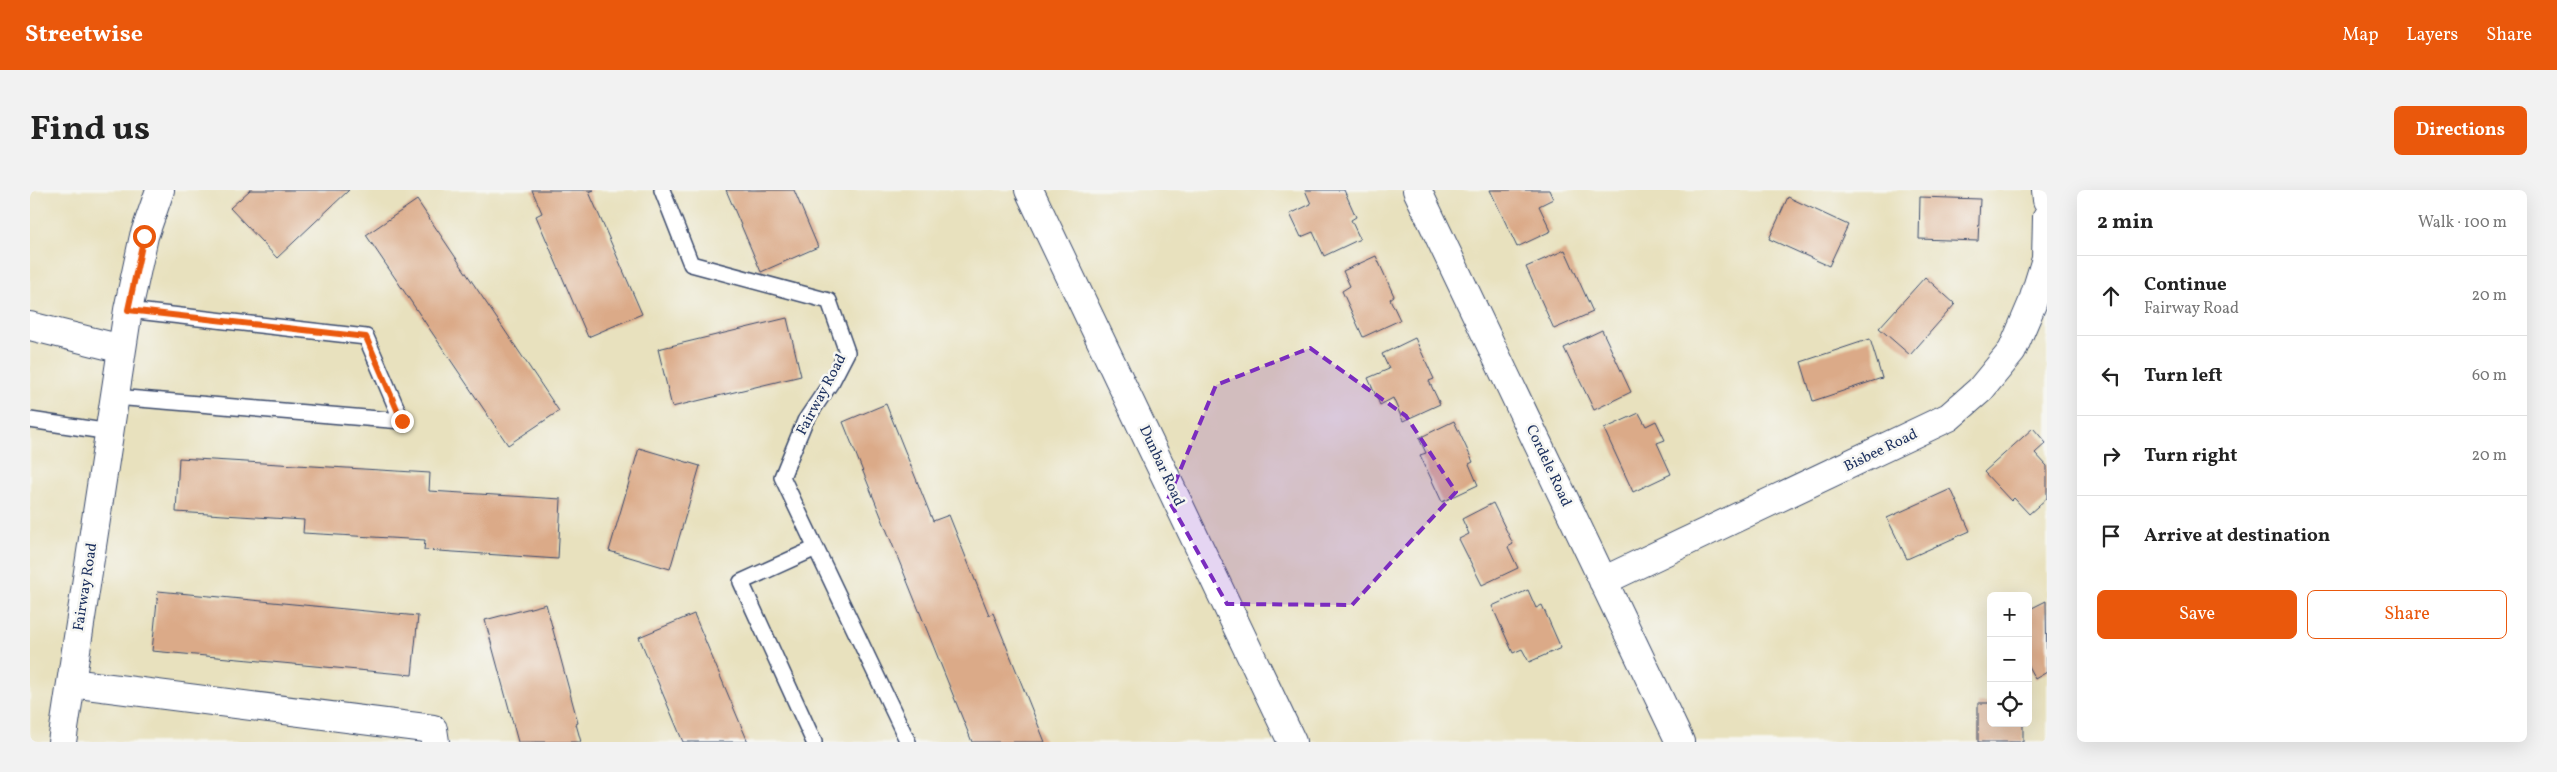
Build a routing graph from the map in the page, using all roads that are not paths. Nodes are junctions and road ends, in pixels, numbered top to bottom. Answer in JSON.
{"nodes":[{"id":1,"x":160,"y":190,"type":"edge"},
{"id":2,"x":662,"y":190,"type":"edge"},
{"id":3,"x":1029,"y":190,"type":"edge"},
{"id":4,"x":1417,"y":190,"type":"edge"},
{"id":5,"x":2046,"y":190,"type":"edge"},
{"id":6,"x":2047,"y":200,"type":"edge"},
{"id":7,"x":2047,"y":218,"type":"edge"},
{"id":8,"x":128,"y":310,"type":"junction"},
{"id":9,"x":30,"y":326,"type":"edge"},
{"id":10,"x":122,"y":349,"type":"junction"},
{"id":11,"x":115,"y":397,"type":"junction"},
{"id":12,"x":30,"y":420,"type":"edge"},
{"id":13,"x":110,"y":432,"type":"junction"},
{"id":14,"x":816,"y":548,"type":"junction"},
{"id":15,"x":1603,"y":581,"type":"junction"},
{"id":16,"x":71,"y":683,"type":"junction"},
{"id":17,"x":906,"y":741,"type":"edge"},
{"id":18,"x":62,"y":742,"type":"edge"},
{"id":19,"x":435,"y":742,"type":"edge"},
{"id":20,"x":814,"y":742,"type":"edge"},
{"id":21,"x":1292,"y":742,"type":"edge"},
{"id":22,"x":1680,"y":742,"type":"edge"}],
"edges":[{"from":1,"to":8,"type":"street","name":"Fairway Road"},
{"from":2,"to":14,"type":"lane","name":"Fairway Road"},
{"from":3,"to":21,"type":"street","name":"Dunbar Road"},
{"from":4,"to":15,"type":"street","name":"Cordele Road"},
{"from":5,"to":6,"type":"street"},
{"from":7,"to":15,"type":"street","name":"Bisbee Road"},
{"from":8,"to":10,"type":"street","name":"Fairway Road"},
{"from":8,"to":11,"type":"lane"},
{"from":9,"to":10,"type":"street"},
{"from":10,"to":11,"type":"street","name":"Fairway Road"},
{"from":11,"to":13,"type":"street","name":"Fairway Road"},
{"from":12,"to":13,"type":"lane"},
{"from":13,"to":16,"type":"street","name":"Fairway Road"},
{"from":14,"to":17,"type":"lane","name":"Fairway Road"},
{"from":14,"to":20,"type":"lane"},
{"from":15,"to":22,"type":"street","name":"Cordele Road"},
{"from":16,"to":18,"type":"street","name":"Fairway Road"},
{"from":16,"to":19,"type":"street"}]}
